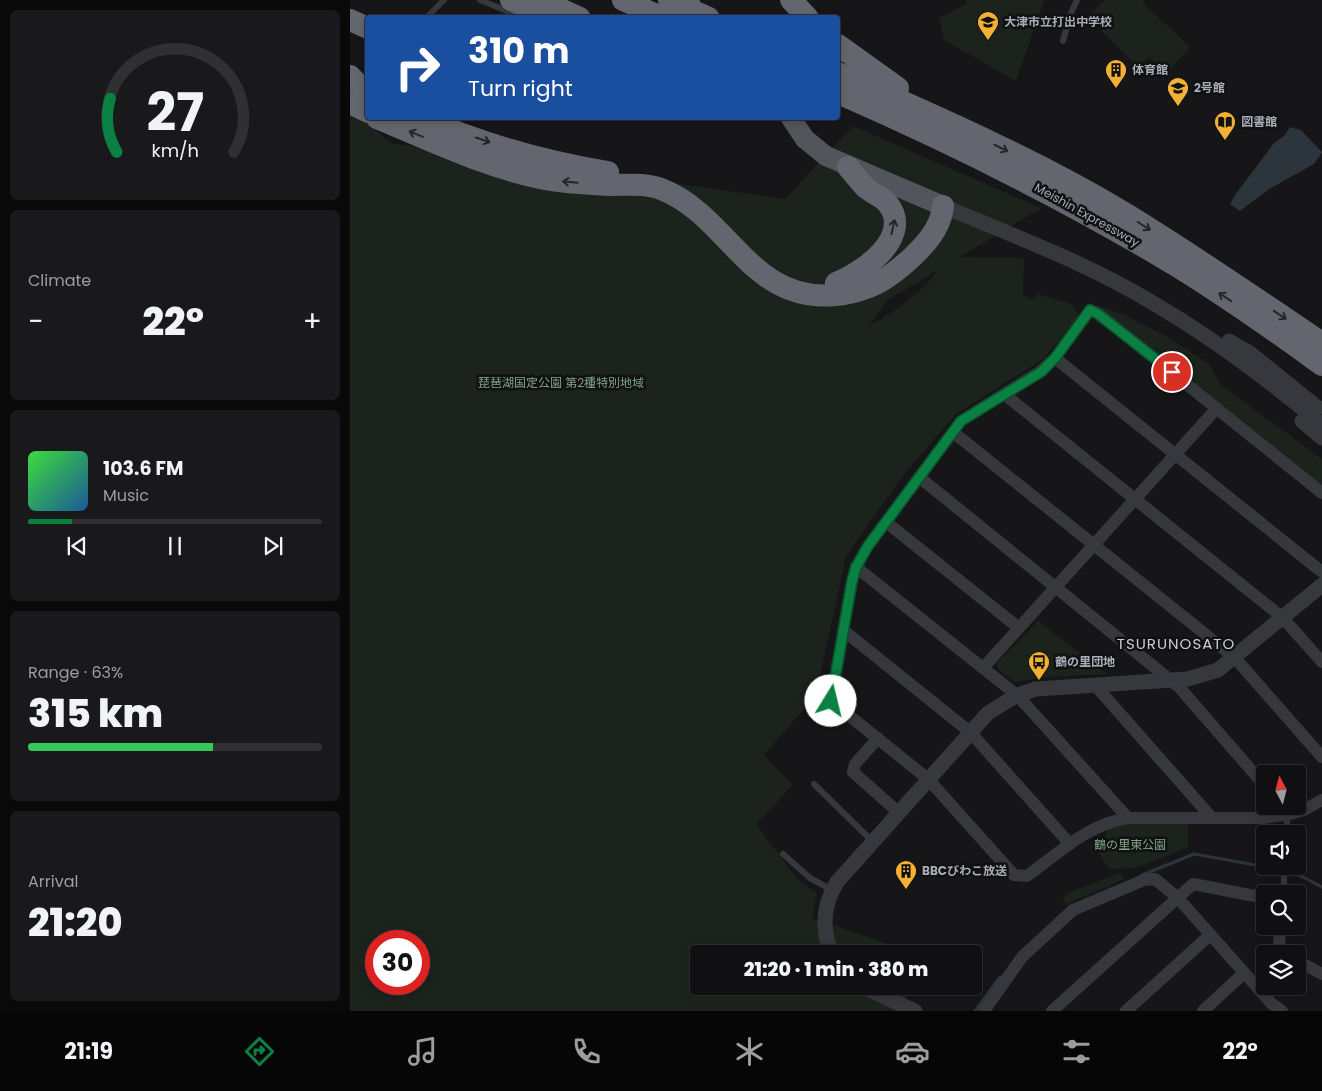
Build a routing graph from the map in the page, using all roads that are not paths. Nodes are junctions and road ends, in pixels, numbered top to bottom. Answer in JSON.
{"nodes":[{"id":1,"x":444,"y":0,"type":"edge"},
{"id":2,"x":480,"y":0,"type":"edge"},
{"id":3,"x":539,"y":0,"type":"edge"},
{"id":4,"x":623,"y":0,"type":"edge"},
{"id":5,"x":669,"y":0,"type":"edge"},
{"id":6,"x":689,"y":0,"type":"edge"},
{"id":7,"x":791,"y":0,"type":"edge"},
{"id":8,"x":1077,"y":0,"type":"edge"},
{"id":9,"x":514,"y":7,"type":"edge"},
{"id":10,"x":429,"y":15,"type":"edge"},
{"id":11,"x":542,"y":15,"type":"edge"},
{"id":12,"x":573,"y":15,"type":"edge"},
{"id":13,"x":656,"y":15,"type":"edge"},
{"id":14,"x":676,"y":15,"type":"edge"},
{"id":15,"x":702,"y":15,"type":"edge"},
{"id":16,"x":805,"y":15,"type":"edge"},
{"id":17,"x":350,"y":20,"type":"edge"},
{"id":18,"x":365,"y":27,"type":"edge"},
{"id":19,"x":1063,"y":41,"type":"dead end"},
{"id":20,"x":840,"y":46,"type":"edge"},
{"id":21,"x":840,"y":74,"type":"edge"},
{"id":22,"x":350,"y":76,"type":"edge"},
{"id":23,"x":365,"y":91,"type":"edge"},
{"id":24,"x":350,"y":92,"type":"edge"},
{"id":25,"x":840,"y":94,"type":"edge"},
{"id":26,"x":350,"y":103,"type":"edge"},
{"id":27,"x":365,"y":108,"type":"edge"},
{"id":28,"x":840,"y":108,"type":"edge"},
{"id":29,"x":365,"y":110,"type":"edge"},
{"id":30,"x":382,"y":120,"type":"edge"},
{"id":31,"x":427,"y":120,"type":"edge"},
{"id":32,"x":792,"y":120,"type":"edge"},
{"id":33,"x":958,"y":126,"type":"junction"},
{"id":34,"x":848,"y":167,"type":"junction"},
{"id":35,"x":1064,"y":201,"type":"junction"},
{"id":36,"x":944,"y":206,"type":"junction"},
{"id":37,"x":836,"y":283,"type":"junction"},
{"id":38,"x":1192,"y":328,"type":"junction"},
{"id":39,"x":1322,"y":343,"type":"edge"},
{"id":40,"x":1226,"y":350,"type":"junction"},
{"id":41,"x":1055,"y":358,"type":"junction"},
{"id":42,"x":1322,"y":365,"type":"edge"},
{"id":43,"x":1004,"y":394,"type":"junction"},
{"id":44,"x":1217,"y":408,"type":"junction"},
{"id":45,"x":1322,"y":411,"type":"edge"},
{"id":46,"x":1322,"y":425,"type":"edge"},
{"id":47,"x":953,"y":432,"type":"junction"},
{"id":48,"x":1322,"y":438,"type":"edge"},
{"id":49,"x":1176,"y":454,"type":"junction"},
{"id":50,"x":919,"y":477,"type":"junction"},
{"id":51,"x":1322,"y":493,"type":"edge"},
{"id":52,"x":1135,"y":499,"type":"junction"},
{"id":53,"x":886,"y":522,"type":"junction"},
{"id":54,"x":1094,"y":546,"type":"junction"},
{"id":55,"x":856,"y":567,"type":"junction"},
{"id":56,"x":1322,"y":572,"type":"edge"},
{"id":57,"x":1322,"y":585,"type":"edge"},
{"id":58,"x":1056,"y":588,"type":"junction"},
{"id":59,"x":1283,"y":618,"type":"junction"},
{"id":60,"x":1020,"y":628,"type":"junction"},
{"id":61,"x":843,"y":630,"type":"junction"},
{"id":62,"x":1235,"y":658,"type":"junction"},
{"id":63,"x":1322,"y":662,"type":"edge"},
{"id":64,"x":983,"y":668,"type":"junction"},
{"id":65,"x":1171,"y":680,"type":"junction"},
{"id":66,"x":1094,"y":684,"type":"junction"},
{"id":67,"x":1017,"y":695,"type":"junction"},
{"id":68,"x":970,"y":732,"type":"junction"},
{"id":69,"x":878,"y":738,"type":"junction"},
{"id":70,"x":1322,"y":757,"type":"edge"},
{"id":71,"x":1256,"y":776,"type":"edge"},
{"id":72,"x":928,"y":779,"type":"junction"},
{"id":73,"x":814,"y":784,"type":"dead end"},
{"id":74,"x":1322,"y":800,"type":"edge"},
{"id":75,"x":1306,"y":809,"type":"edge"},
{"id":76,"x":898,"y":812,"type":"junction"},
{"id":77,"x":1256,"y":814,"type":"edge"},
{"id":78,"x":1128,"y":818,"type":"junction"},
{"id":79,"x":1212,"y":818,"type":"junction"},
{"id":80,"x":872,"y":841,"type":"junction"},
{"id":81,"x":1070,"y":844,"type":"junction"},
{"id":82,"x":783,"y":854,"type":"dead end"},
{"id":83,"x":832,"y":890,"type":"junction"},
{"id":84,"x":1256,"y":896,"type":"edge"},
{"id":85,"x":1177,"y":897,"type":"junction"},
{"id":86,"x":1210,"y":935,"type":"junction"},
{"id":87,"x":830,"y":945,"type":"edge"},
{"id":88,"x":1306,"y":965,"type":"edge"},
{"id":89,"x":1244,"y":973,"type":"junction"},
{"id":90,"x":1322,"y":974,"type":"edge"},
{"id":91,"x":881,"y":995,"type":"edge"},
{"id":92,"x":1279,"y":1010,"type":"edge"},
{"id":93,"x":916,"y":1011,"type":"edge"},
{"id":94,"x":984,"y":1011,"type":"edge"},
{"id":95,"x":1052,"y":1011,"type":"edge"},
{"id":96,"x":1126,"y":1011,"type":"edge"},
{"id":97,"x":1203,"y":1011,"type":"edge"}],
"edges":[{"from":1,"to":10,"type":"lane"},
{"from":2,"to":9,"type":"lane"},
{"from":3,"to":12,"type":"highway"},
{"from":4,"to":13,"type":"highway"},
{"from":5,"to":15,"type":"highway"},
{"from":6,"to":14,"type":"highway","bridge":true},
{"from":7,"to":16,"type":"highway"},
{"from":8,"to":19,"type":"lane"},
{"from":9,"to":11,"type":"highway"},
{"from":17,"to":18,"type":"highway"},
{"from":20,"to":33,"type":"highway"},
{"from":21,"to":33,"type":"highway","name":"Meishin Expressway"},
{"from":22,"to":23,"type":"highway"},
{"from":24,"to":27,"type":"highway"},
{"from":25,"to":35,"type":"highway","name":"Meishin Expressway"},
{"from":26,"to":29,"type":"highway"},
{"from":28,"to":35,"type":"highway"},
{"from":36,"to":30,"type":"highway","one_way":true},
{"from":31,"to":37,"type":"highway","one_way":true},
{"from":32,"to":34,"type":"main road"},
{"from":33,"to":39,"type":"highway","name":"Meishin Expressway","one_way":true},
{"from":34,"to":36,"type":"main road"},
{"from":37,"to":34,"type":"highway","one_way":true},
{"from":42,"to":35,"type":"highway","name":"Meishin Expressway","one_way":true},
{"from":36,"to":37,"type":"highway"},
{"from":36,"to":38,"type":"street"},
{"from":38,"to":40,"type":"street"},
{"from":38,"to":45,"type":"street"},
{"from":40,"to":46,"type":"street"},
{"from":40,"to":48,"type":"street"},
{"from":41,"to":43,"type":"street"},
{"from":41,"to":44,"type":"street"},
{"from":41,"to":49,"type":"street"},
{"from":43,"to":47,"type":"street"},
{"from":43,"to":52,"type":"street"},
{"from":44,"to":49,"type":"street"},
{"from":44,"to":51,"type":"street"},
{"from":47,"to":50,"type":"street"},
{"from":47,"to":54,"type":"street"},
{"from":49,"to":52,"type":"street"},
{"from":49,"to":56,"type":"street"},
{"from":50,"to":53,"type":"street"},
{"from":50,"to":58,"type":"street"},
{"from":52,"to":54,"type":"street"},
{"from":52,"to":59,"type":"street"},
{"from":53,"to":55,"type":"street"},
{"from":53,"to":60,"type":"street"},
{"from":54,"to":58,"type":"street"},
{"from":54,"to":62,"type":"street"},
{"from":55,"to":61,"type":"street"},
{"from":55,"to":64,"type":"street"},
{"from":57,"to":59,"type":"street"},
{"from":58,"to":60,"type":"street"},
{"from":58,"to":65,"type":"street"},
{"from":59,"to":62,"type":"street"},
{"from":59,"to":63,"type":"street"},
{"from":60,"to":64,"type":"street"},
{"from":61,"to":68,"type":"street"},
{"from":61,"to":69,"type":"street"},
{"from":62,"to":65,"type":"street"},
{"from":62,"to":70,"type":"street"},
{"from":64,"to":67,"type":"street"},
{"from":65,"to":66,"type":"street"},
{"from":65,"to":71,"type":"street"},
{"from":66,"to":67,"type":"street"},
{"from":66,"to":79,"type":"street"},
{"from":67,"to":68,"type":"street"},
{"from":67,"to":78,"type":"street"},
{"from":68,"to":72,"type":"street"},
{"from":68,"to":81,"type":"street"},
{"from":69,"to":72,"type":"street"},
{"from":69,"to":76,"type":"street"},
{"from":72,"to":76,"type":"street"},
{"from":72,"to":81,"type":"street"},
{"from":73,"to":80,"type":"lane"},
{"from":74,"to":75,"type":"street"},
{"from":76,"to":80,"type":"street"},
{"from":77,"to":79,"type":"street"},
{"from":78,"to":79,"type":"street"},
{"from":78,"to":81,"type":"street"},
{"from":80,"to":83,"type":"street"},
{"from":82,"to":83,"type":"lane"},
{"from":83,"to":87,"type":"street"},
{"from":84,"to":85,"type":"street"},
{"from":85,"to":86,"type":"street"},
{"from":85,"to":94,"type":"street"},
{"from":85,"to":95,"type":"street"},
{"from":86,"to":89,"type":"street"},
{"from":86,"to":96,"type":"street"},
{"from":88,"to":90,"type":"street"},
{"from":89,"to":92,"type":"street"},
{"from":89,"to":97,"type":"street"},
{"from":91,"to":93,"type":"street"}]}
